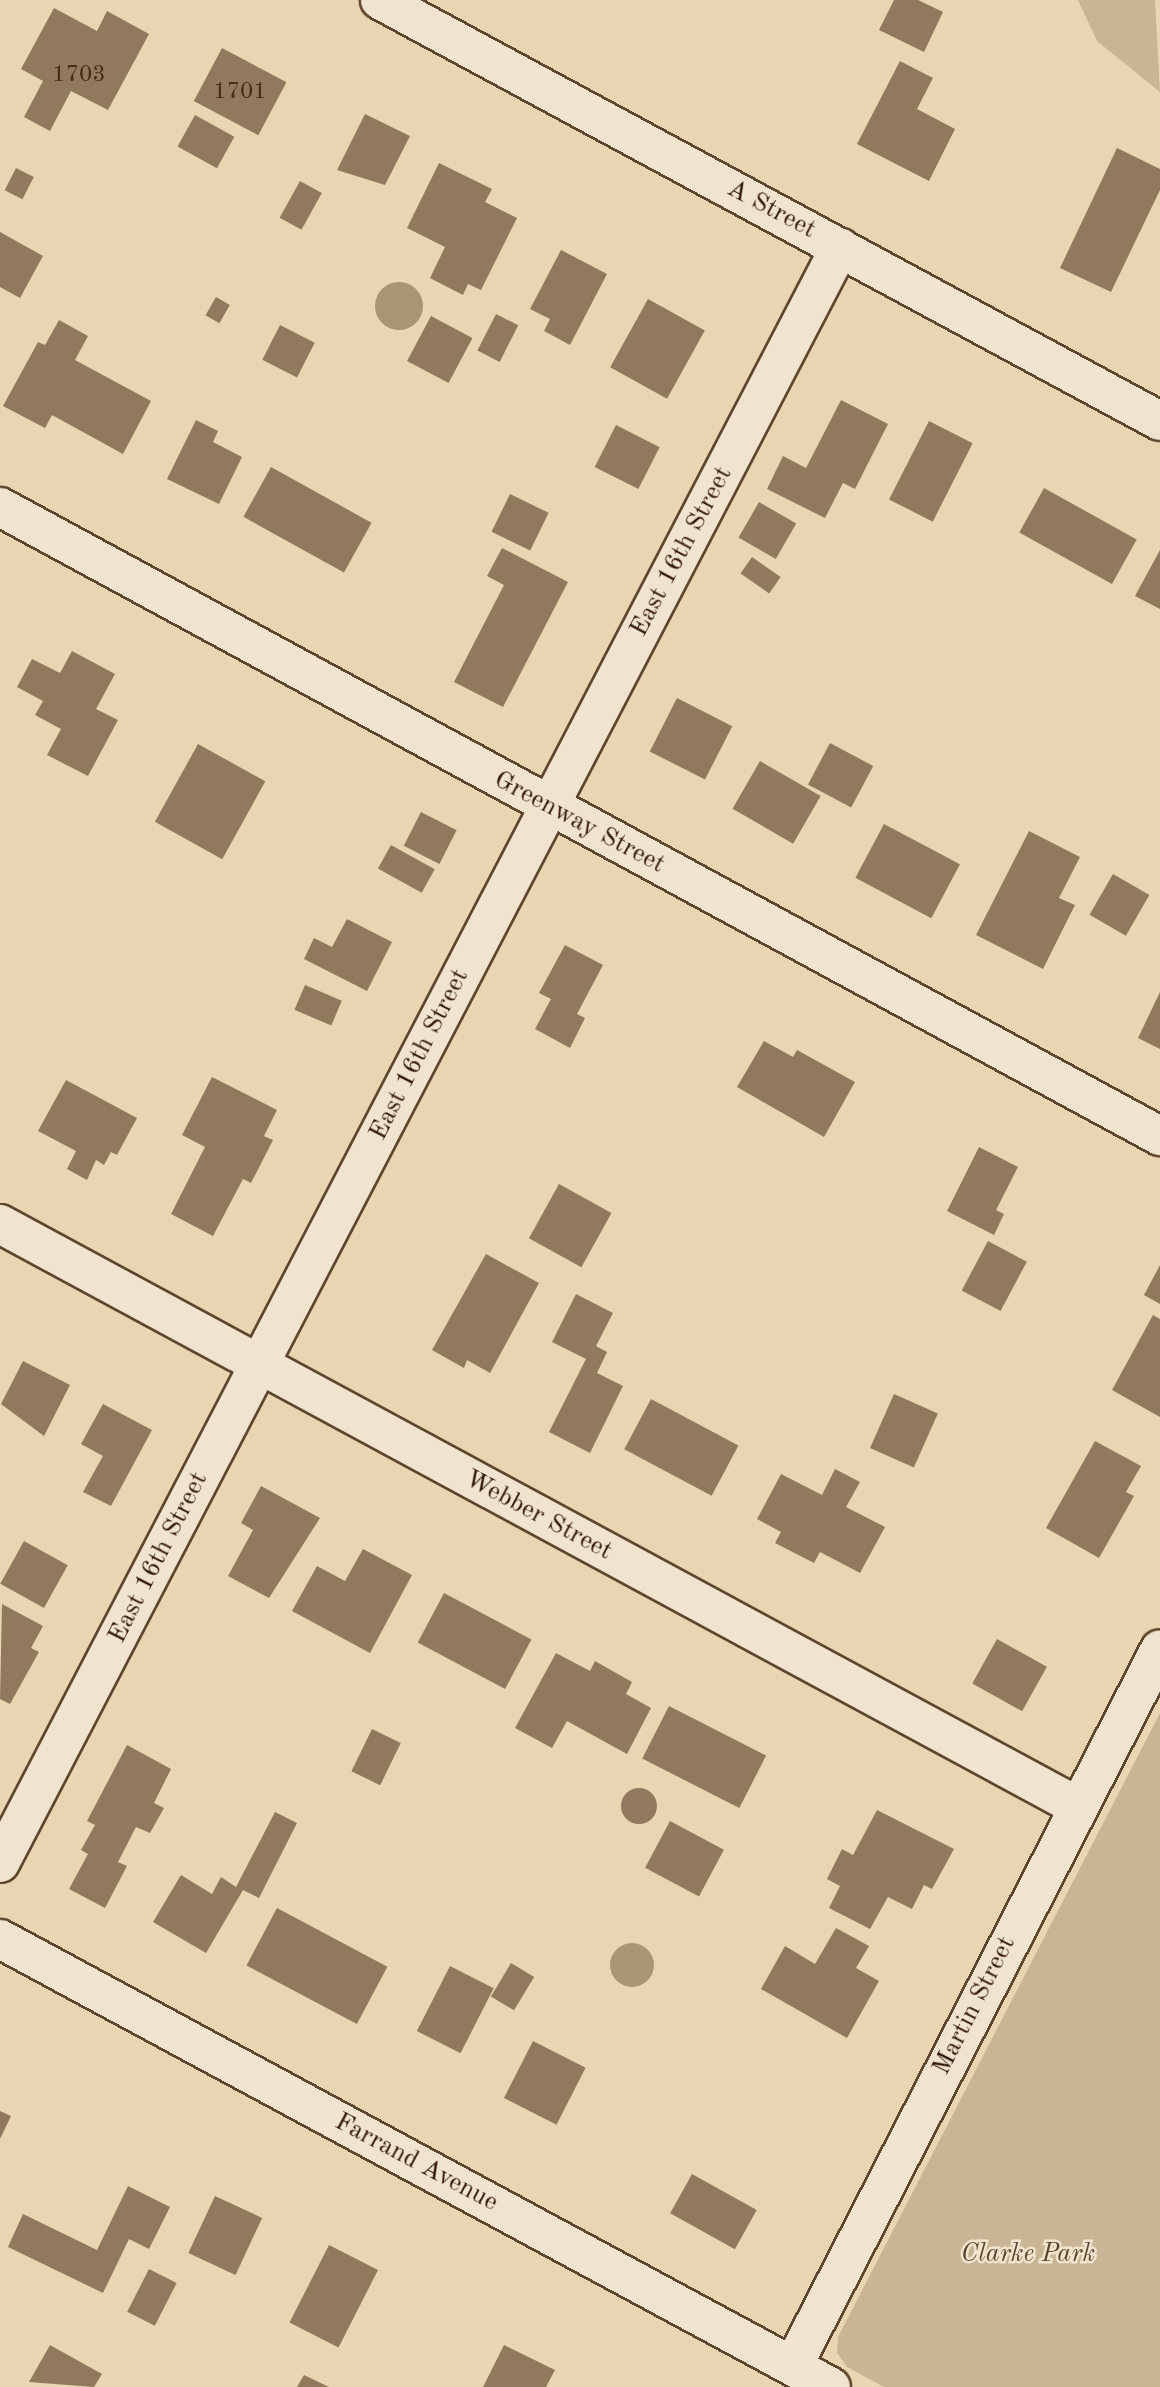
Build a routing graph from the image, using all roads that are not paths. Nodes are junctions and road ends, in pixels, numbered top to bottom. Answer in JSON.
{"nodes":[{"id":1,"x":380,"y":0,"type":"edge"},
{"id":2,"x":840,"y":247,"type":"junction"},
{"id":3,"x":1160,"y":421,"type":"edge"},
{"id":4,"x":0,"y":507,"type":"edge"},
{"id":5,"x":549,"y":808,"type":"junction"},
{"id":6,"x":1160,"y":1136,"type":"edge"},
{"id":7,"x":0,"y":1224,"type":"edge"},
{"id":8,"x":259,"y":1365,"type":"junction"},
{"id":9,"x":1160,"y":1648,"type":"edge"},
{"id":10,"x":1077,"y":1806,"type":"junction"},
{"id":11,"x":0,"y":1863,"type":"edge"},
{"id":12,"x":0,"y":1939,"type":"edge"},
{"id":13,"x":793,"y":2366,"type":"junction"},
{"id":14,"x":831,"y":2387,"type":"edge"}],
"edges":[{"from":1,"to":2,"type":"street","name":"A Street"},
{"from":2,"to":3,"type":"street","name":"A Street"},
{"from":2,"to":5,"type":"street","name":"East 16th Street"},
{"from":4,"to":5,"type":"street","name":"Greenway Street"},
{"from":5,"to":6,"type":"street","name":"Greenway Street"},
{"from":5,"to":8,"type":"street","name":"East 16th Street"},
{"from":7,"to":8,"type":"street","name":"Webber Street"},
{"from":8,"to":10,"type":"street","name":"Webber Street"},
{"from":8,"to":11,"type":"street","name":"East 16th Street"},
{"from":9,"to":10,"type":"street","name":"Martin Street"},
{"from":10,"to":13,"type":"street","name":"Martin Street"},
{"from":12,"to":13,"type":"street","name":"Farrand Avenue"},
{"from":13,"to":14,"type":"street","name":"Farrand Avenue"}]}
